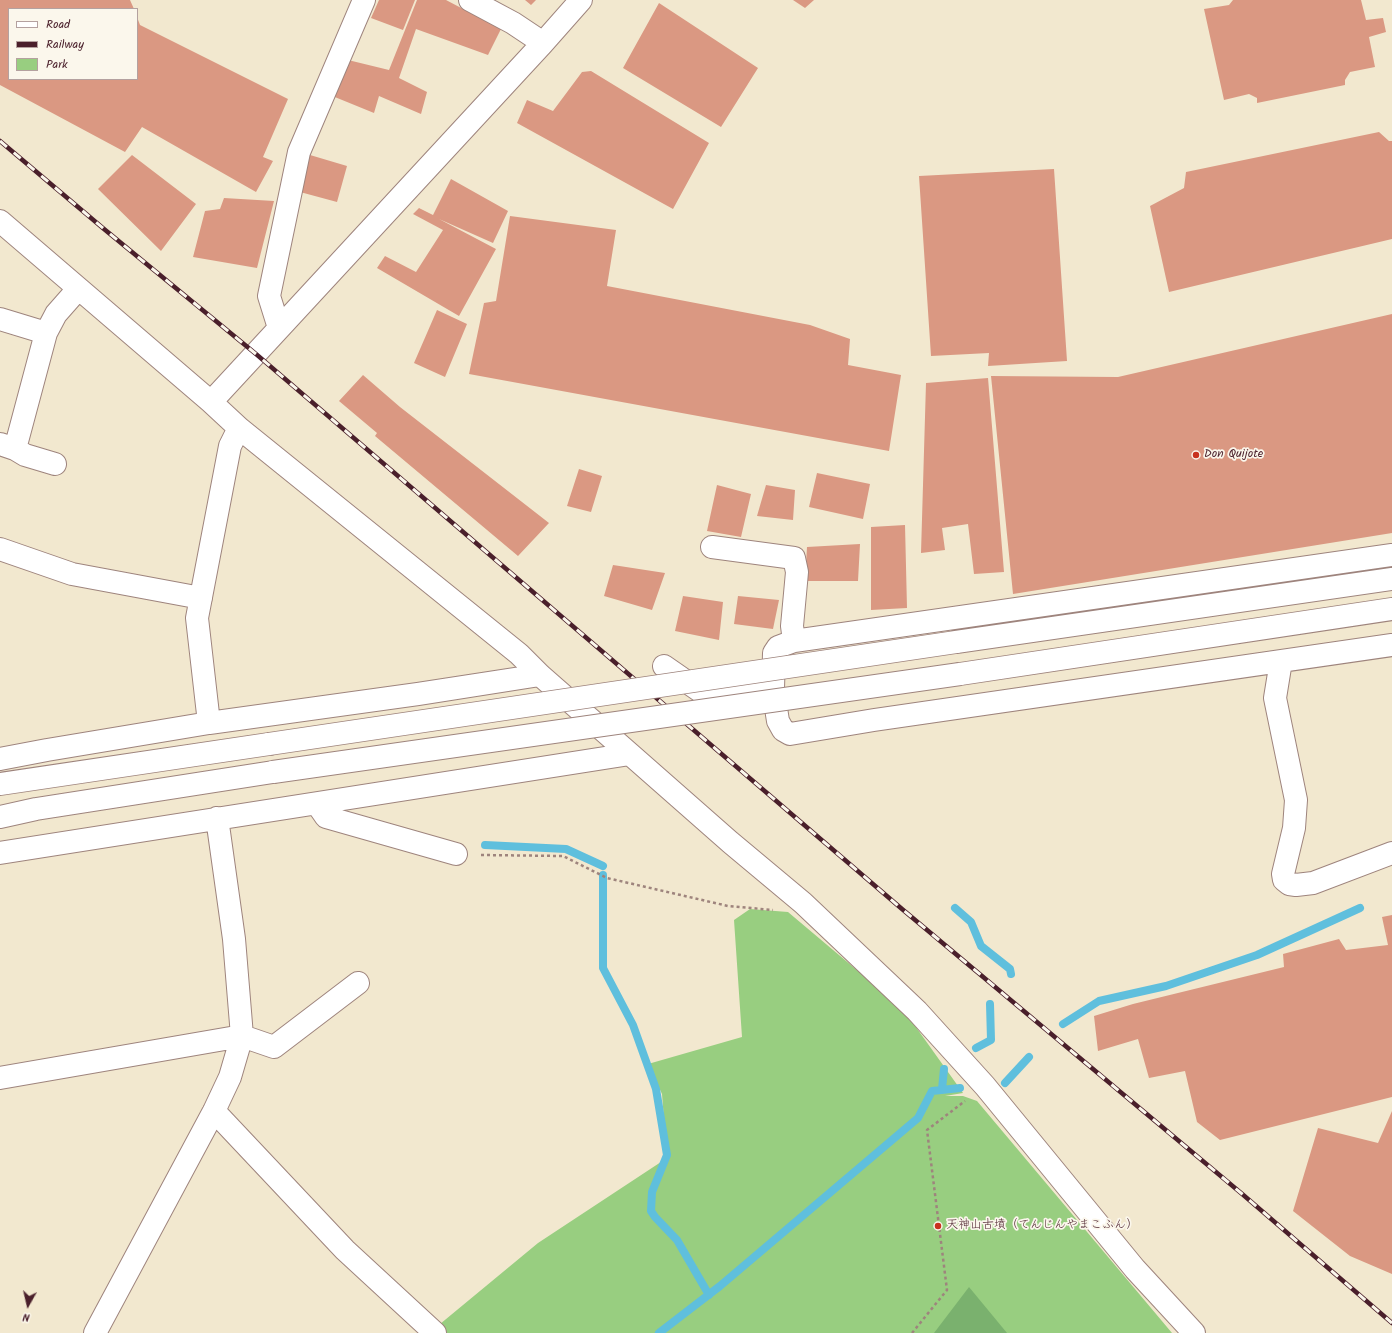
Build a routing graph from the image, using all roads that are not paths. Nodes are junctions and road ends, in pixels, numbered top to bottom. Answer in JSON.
{"nodes":[{"id":1,"x":364,"y":0,"type":"edge"},
{"id":2,"x":470,"y":0,"type":"edge"},
{"id":3,"x":581,"y":0,"type":"edge"},
{"id":4,"x":543,"y":43,"type":"junction"},
{"id":5,"x":0,"y":221,"type":"edge"},
{"id":6,"x":78,"y":289,"type":"junction"},
{"id":7,"x":0,"y":319,"type":"edge"},
{"id":8,"x":279,"y":328,"type":"junction"},
{"id":9,"x":46,"y":333,"type":"junction"},
{"id":10,"x":211,"y":402,"type":"junction"},
{"id":11,"x":239,"y":428,"type":"junction"},
{"id":12,"x":8,"y":447,"type":"edge"},
{"id":13,"x":56,"y":464,"type":"dead end"},
{"id":14,"x":712,"y":547,"type":"dead end"},
{"id":15,"x":0,"y":550,"type":"edge"},
{"id":16,"x":1392,"y":555,"type":"edge"},
{"id":17,"x":1392,"y":579,"type":"edge"},
{"id":18,"x":201,"y":598,"type":"junction"},
{"id":19,"x":1392,"y":609,"type":"edge"},
{"id":20,"x":794,"y":641,"type":"junction"},
{"id":21,"x":1392,"y":645,"type":"edge"},
{"id":22,"x":1281,"y":661,"type":"junction"},
{"id":23,"x":664,"y":666,"type":"dead end"},
{"id":24,"x":540,"y":675,"type":"junction"},
{"id":25,"x":773,"y":689,"type":"junction"},
{"id":26,"x":209,"y":723,"type":"junction"},
{"id":27,"x":630,"y":754,"type":"junction"},
{"id":28,"x":0,"y":759,"type":"edge"},
{"id":29,"x":0,"y":784,"type":"edge"},
{"id":30,"x":317,"y":804,"type":"junction"},
{"id":31,"x":0,"y":817,"type":"edge"},
{"id":32,"x":217,"y":818,"type":"junction"},
{"id":33,"x":0,"y":853,"type":"edge"},
{"id":34,"x":1392,"y":853,"type":"edge"},
{"id":35,"x":456,"y":854,"type":"road end"},
{"id":36,"x":358,"y":983,"type":"dead end"},
{"id":37,"x":242,"y":1036,"type":"junction"},
{"id":38,"x":0,"y":1078,"type":"edge"},
{"id":39,"x":214,"y":1111,"type":"junction"},
{"id":40,"x":95,"y":1333,"type":"edge"},
{"id":41,"x":435,"y":1333,"type":"edge"},
{"id":42,"x":1194,"y":1333,"type":"edge"}],
"edges":[{"from":1,"to":8,"type":"street"},
{"from":2,"to":4,"type":"street"},
{"from":3,"to":4,"type":"street"},
{"from":4,"to":8,"type":"street"},
{"from":5,"to":6,"type":"street"},
{"from":6,"to":9,"type":"street"},
{"from":6,"to":10,"type":"street"},
{"from":7,"to":9,"type":"street"},
{"from":8,"to":10,"type":"street"},
{"from":9,"to":12,"type":"street"},
{"from":10,"to":11,"type":"street"},
{"from":11,"to":18,"type":"street"},
{"from":11,"to":24,"type":"street"},
{"from":12,"to":13,"type":"street"},
{"from":14,"to":20,"type":"street"},
{"from":15,"to":18,"type":"street"},
{"from":16,"to":20,"type":"street"},
{"from":17,"to":29,"type":"street","bridge":true},
{"from":18,"to":26,"type":"street"},
{"from":19,"to":31,"type":"street","bridge":true},
{"from":20,"to":25,"type":"street"},
{"from":21,"to":22,"type":"street"},
{"from":22,"to":25,"type":"street"},
{"from":22,"to":34,"type":"street"},
{"from":23,"to":25,"type":"street"},
{"from":24,"to":26,"type":"street"},
{"from":24,"to":27,"type":"street"},
{"from":26,"to":28,"type":"street"},
{"from":27,"to":30,"type":"street"},
{"from":27,"to":42,"type":"street"},
{"from":30,"to":32,"type":"street"},
{"from":30,"to":35,"type":"street"},
{"from":32,"to":33,"type":"street"},
{"from":32,"to":37,"type":"street"},
{"from":36,"to":37,"type":"street"},
{"from":37,"to":38,"type":"street"},
{"from":37,"to":39,"type":"street"},
{"from":39,"to":40,"type":"street"},
{"from":39,"to":41,"type":"street"}]}
